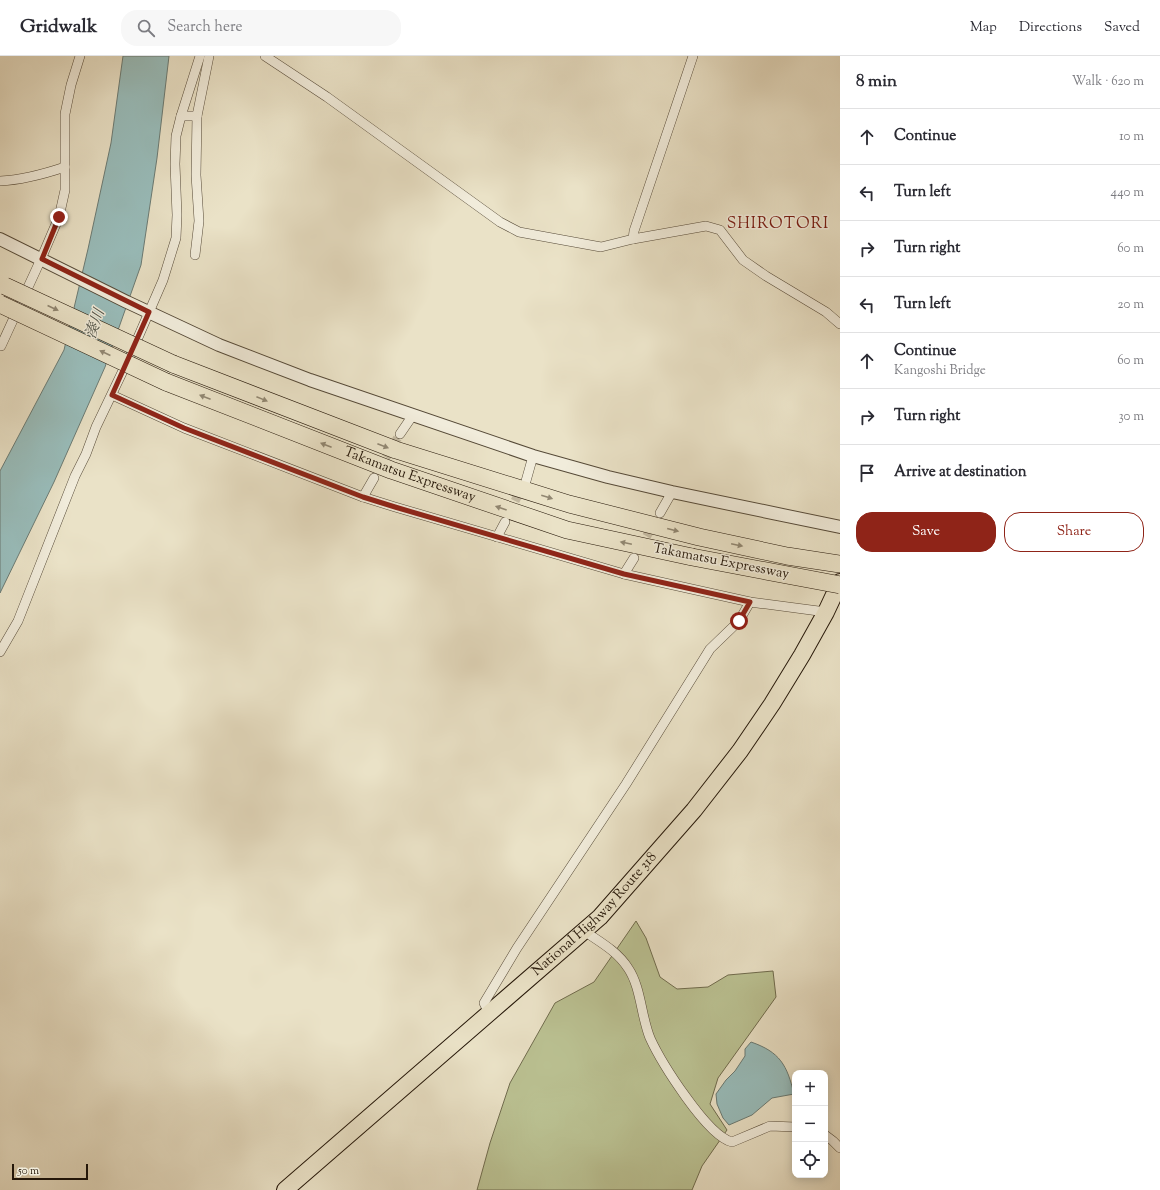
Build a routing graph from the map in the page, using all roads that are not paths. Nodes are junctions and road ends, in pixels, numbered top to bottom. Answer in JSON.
{"nodes":[{"id":1,"x":80,"y":56,"type":"edge"},
{"id":2,"x":200,"y":56,"type":"edge"},
{"id":3,"x":209,"y":56,"type":"edge"},
{"id":4,"x":265,"y":56,"type":"edge"},
{"id":5,"x":693,"y":56,"type":"edge"},
{"id":6,"x":181,"y":116,"type":"junction"},
{"id":7,"x":198,"y":116,"type":"junction"},
{"id":8,"x":65,"y":167,"type":"junction"},
{"id":9,"x":0,"y":181,"type":"edge"},
{"id":10,"x":0,"y":239,"type":"edge"},
{"id":11,"x":634,"y":239,"type":"junction"},
{"id":12,"x":195,"y":255,"type":"dead end"},
{"id":13,"x":46,"y":261,"type":"junction"},
{"id":14,"x":2,"y":285,"type":"edge"},
{"id":15,"x":0,"y":304,"type":"edge"},
{"id":16,"x":149,"y":312,"type":"junction"},
{"id":17,"x":840,"y":324,"type":"edge"},
{"id":18,"x":0,"y":347,"type":"edge"},
{"id":19,"x":112,"y":395,"type":"junction"},
{"id":20,"x":413,"y":415,"type":"junction"},
{"id":21,"x":400,"y":434,"type":"tunnel mouth"},
{"id":22,"x":534,"y":456,"type":"junction"},
{"id":23,"x":374,"y":478,"type":"tunnel mouth"},
{"id":24,"x":526,"y":481,"type":"tunnel mouth"},
{"id":25,"x":672,"y":492,"type":"junction"},
{"id":26,"x":363,"y":497,"type":"junction"},
{"id":27,"x":660,"y":513,"type":"tunnel mouth"},
{"id":28,"x":505,"y":522,"type":"tunnel mouth"},
{"id":29,"x":840,"y":527,"type":"edge"},
{"id":30,"x":498,"y":537,"type":"junction"},
{"id":31,"x":634,"y":558,"type":"tunnel mouth"},
{"id":32,"x":840,"y":564,"type":"edge"},
{"id":33,"x":624,"y":574,"type":"junction"},
{"id":34,"x":840,"y":582,"type":"edge"},
{"id":35,"x":840,"y":585,"type":"edge"},
{"id":36,"x":750,"y":602,"type":"junction"},
{"id":37,"x":826,"y":612,"type":"junction"},
{"id":38,"x":0,"y":652,"type":"edge"},
{"id":39,"x":584,"y":931,"type":"junction"},
{"id":40,"x":489,"y":1013,"type":"junction"},
{"id":41,"x":792,"y":1126,"type":"edge"},
{"id":42,"x":828,"y":1137,"type":"edge"},
{"id":43,"x":840,"y":1148,"type":"edge"},
{"id":44,"x":285,"y":1190,"type":"edge"}],
"edges":[{"from":1,"to":8,"type":"street"},
{"from":2,"to":6,"type":"street"},
{"from":3,"to":7,"type":"street"},
{"from":4,"to":11,"type":"street"},
{"from":5,"to":11,"type":"street"},
{"from":6,"to":7,"type":"street"},
{"from":6,"to":16,"type":"street"},
{"from":7,"to":12,"type":"street"},
{"from":8,"to":9,"type":"street"},
{"from":8,"to":13,"type":"street"},
{"from":10,"to":13,"type":"street"},
{"from":11,"to":17,"type":"street"},
{"from":13,"to":16,"type":"street"},
{"from":13,"to":18,"type":"street"},
{"from":14,"to":32,"type":"highway","name":"Takamatsu Expressway","one_way":true,"bridge":true},
{"from":35,"to":15,"type":"highway","name":"Takamatsu Expressway","one_way":true,"bridge":true},
{"from":16,"to":19,"type":"street"},
{"from":16,"to":20,"type":"street"},
{"from":19,"to":26,"type":"street"},
{"from":19,"to":38,"type":"street"},
{"from":20,"to":21,"type":"street"},
{"from":20,"to":22,"type":"street"},
{"from":22,"to":24,"type":"street"},
{"from":22,"to":25,"type":"street"},
{"from":23,"to":26,"type":"street"},
{"from":25,"to":27,"type":"street"},
{"from":25,"to":29,"type":"street"},
{"from":26,"to":30,"type":"street"},
{"from":28,"to":30,"type":"street"},
{"from":30,"to":33,"type":"street"},
{"from":31,"to":33,"type":"street"},
{"from":33,"to":36,"type":"street"},
{"from":34,"to":37,"type":"highway","name":"National Highway Route 318"},
{"from":36,"to":37,"type":"street"},
{"from":36,"to":40,"type":"street"},
{"from":37,"to":39,"type":"highway","name":"National Highway Route 318"},
{"from":39,"to":40,"type":"highway","name":"National Highway Route 318"},
{"from":39,"to":41,"type":"street"},
{"from":40,"to":44,"type":"highway","name":"National Highway Route 318"},
{"from":42,"to":43,"type":"street"}]}
